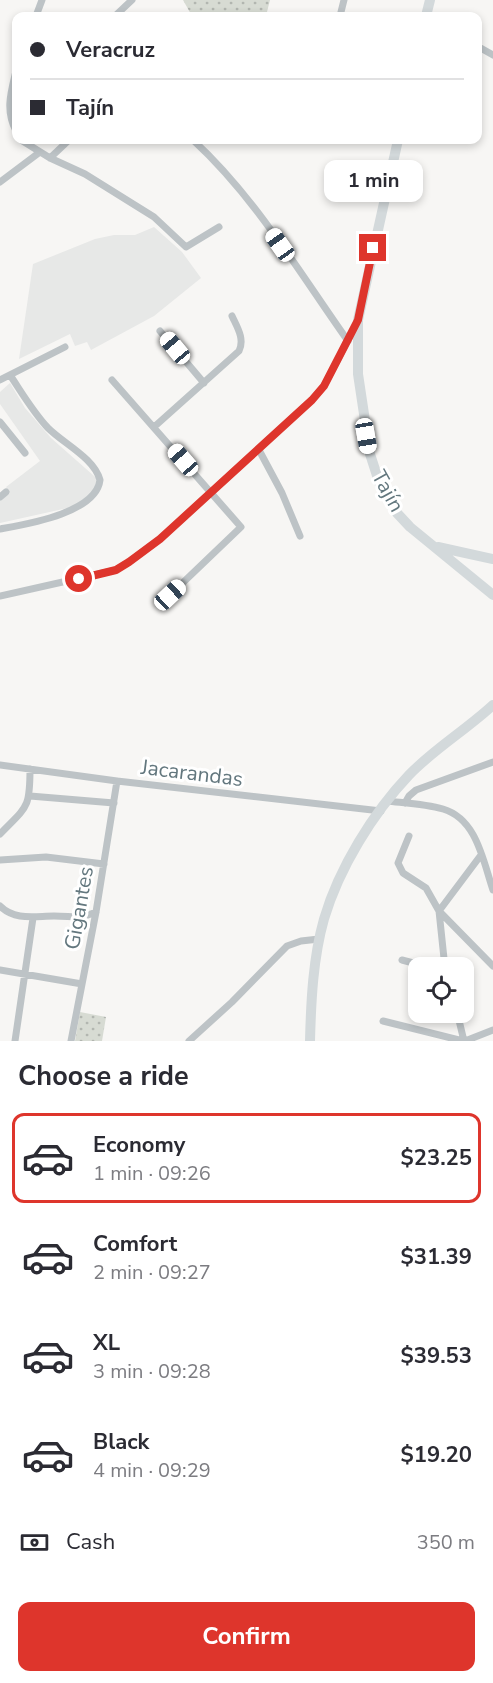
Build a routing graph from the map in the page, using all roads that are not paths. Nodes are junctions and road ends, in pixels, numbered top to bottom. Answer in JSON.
{"nodes":[{"id":1,"x":132,"y":0,"type":"edge"},
{"id":2,"x":119,"y":12,"type":"edge"},
{"id":3,"x":12,"y":89,"type":"edge"},
{"id":4,"x":12,"y":112,"type":"edge"},
{"id":5,"x":27,"y":144,"type":"edge"},
{"id":6,"x":65,"y":144,"type":"edge"},
{"id":7,"x":197,"y":144,"type":"edge"},
{"id":8,"x":397,"y":144,"type":"edge"},
{"id":9,"x":40,"y":152,"type":"junction"},
{"id":10,"x":50,"y":158,"type":"junction"},
{"id":11,"x":0,"y":182,"type":"edge"},
{"id":12,"x":219,"y":227,"type":"dead end"},
{"id":13,"x":232,"y":316,"type":"dead end"},
{"id":14,"x":358,"y":320,"type":"junction"},
{"id":15,"x":160,"y":331,"type":"dead end"},
{"id":16,"x":348,"y":340,"type":"junction"},
{"id":17,"x":65,"y":347,"type":"dead end"},
{"id":18,"x":10,"y":375,"type":"junction"},
{"id":19,"x":0,"y":380,"type":"edge"},
{"id":20,"x":112,"y":380,"type":"dead end"},
{"id":21,"x":204,"y":383,"type":"junction"},
{"id":22,"x":0,"y":422,"type":"edge"},
{"id":23,"x":154,"y":427,"type":"junction"},
{"id":24,"x":259,"y":450,"type":"junction"},
{"id":25,"x":25,"y":453,"type":"dead end"},
{"id":26,"x":210,"y":493,"type":"junction"},
{"id":27,"x":0,"y":529,"type":"edge"},
{"id":28,"x":300,"y":536,"type":"dead end"},
{"id":29,"x":435,"y":546,"type":"junction"},
{"id":30,"x":493,"y":559,"type":"edge"},
{"id":31,"x":170,"y":595,"type":"dead end"},
{"id":32,"x":493,"y":595,"type":"edge"},
{"id":33,"x":0,"y":596,"type":"edge"},
{"id":34,"x":493,"y":705,"type":"edge"},
{"id":35,"x":493,"y":762,"type":"edge"},
{"id":36,"x":0,"y":765,"type":"edge"},
{"id":37,"x":30,"y":769,"type":"junction"},
{"id":38,"x":117,"y":781,"type":"junction"},
{"id":39,"x":30,"y":796,"type":"junction"},
{"id":40,"x":114,"y":803,"type":"junction"},
{"id":41,"x":405,"y":803,"type":"junction"},
{"id":42,"x":384,"y":806,"type":"junction"},
{"id":43,"x":0,"y":834,"type":"edge"},
{"id":44,"x":409,"y":836,"type":"dead end"},
{"id":45,"x":481,"y":855,"type":"junction"},
{"id":46,"x":0,"y":860,"type":"edge"},
{"id":47,"x":104,"y":864,"type":"junction"},
{"id":48,"x":493,"y":890,"type":"edge"},
{"id":49,"x":0,"y":906,"type":"edge"},
{"id":50,"x":439,"y":911,"type":"junction"},
{"id":51,"x":96,"y":912,"type":"junction"},
{"id":52,"x":33,"y":918,"type":"junction"},
{"id":53,"x":319,"y":939,"type":"junction"},
{"id":54,"x":444,"y":957,"type":"edge"},
{"id":55,"x":402,"y":960,"type":"dead end"},
{"id":56,"x":408,"y":962,"type":"edge"},
{"id":57,"x":493,"y":966,"type":"edge"},
{"id":58,"x":0,"y":970,"type":"edge"},
{"id":59,"x":25,"y":974,"type":"junction"},
{"id":60,"x":82,"y":984,"type":"junction"},
{"id":61,"x":383,"y":1020,"type":"dead end"},
{"id":62,"x":460,"y":1023,"type":"edge"},
{"id":63,"x":493,"y":1030,"type":"edge"},
{"id":64,"x":15,"y":1041,"type":"edge"},
{"id":65,"x":71,"y":1041,"type":"edge"},
{"id":66,"x":189,"y":1041,"type":"edge"},
{"id":67,"x":310,"y":1041,"type":"edge"},
{"id":68,"x":464,"y":1041,"type":"edge"}],
"edges":[{"from":1,"to":2,"type":"street"},
{"from":3,"to":4,"type":"street"},
{"from":5,"to":9,"type":"street"},
{"from":6,"to":10,"type":"street"},
{"from":7,"to":16,"type":"street"},
{"from":8,"to":14,"type":"main road","name":"Tajín"},
{"from":9,"to":10,"type":"street"},
{"from":9,"to":11,"type":"street"},
{"from":10,"to":12,"type":"street"},
{"from":13,"to":21,"type":"street"},
{"from":14,"to":16,"type":"street"},
{"from":14,"to":29,"type":"main road","name":"Tajín"},
{"from":15,"to":21,"type":"street"},
{"from":16,"to":24,"type":"street"},
{"from":17,"to":18,"type":"street"},
{"from":18,"to":19,"type":"street"},
{"from":18,"to":27,"type":"street"},
{"from":20,"to":23,"type":"street"},
{"from":21,"to":23,"type":"street"},
{"from":22,"to":25,"type":"street"},
{"from":23,"to":26,"type":"street"},
{"from":24,"to":26,"type":"street"},
{"from":24,"to":28,"type":"street"},
{"from":26,"to":31,"type":"street"},
{"from":26,"to":33,"type":"street"},
{"from":29,"to":30,"type":"main road"},
{"from":29,"to":32,"type":"main road","name":"Tajín"},
{"from":34,"to":42,"type":"main road"},
{"from":35,"to":41,"type":"street"},
{"from":36,"to":37,"type":"street","name":"Jacarandas"},
{"from":37,"to":38,"type":"street","name":"Jacarandas"},
{"from":37,"to":39,"type":"street"},
{"from":38,"to":40,"type":"street","name":"Gigantes"},
{"from":38,"to":42,"type":"street","name":"Jacarandas"},
{"from":39,"to":40,"type":"street"},
{"from":39,"to":43,"type":"street"},
{"from":40,"to":47,"type":"street","name":"Gigantes"},
{"from":41,"to":42,"type":"street","name":"Jacarandas"},
{"from":41,"to":45,"type":"street","name":"Jacarandas"},
{"from":42,"to":53,"type":"main road"},
{"from":44,"to":50,"type":"street"},
{"from":45,"to":48,"type":"street","name":"Jacarandas"},
{"from":45,"to":50,"type":"street"},
{"from":46,"to":47,"type":"street"},
{"from":47,"to":51,"type":"street","name":"Gigantes"},
{"from":49,"to":52,"type":"street"},
{"from":50,"to":54,"type":"street"},
{"from":50,"to":57,"type":"street"},
{"from":51,"to":52,"type":"street"},
{"from":51,"to":60,"type":"street","name":"Gigantes"},
{"from":52,"to":59,"type":"street"},
{"from":53,"to":66,"type":"street"},
{"from":53,"to":67,"type":"main road"},
{"from":55,"to":56,"type":"street"},
{"from":58,"to":59,"type":"street"},
{"from":59,"to":60,"type":"street"},
{"from":59,"to":64,"type":"street"},
{"from":60,"to":65,"type":"street","name":"Gigantes"},
{"from":61,"to":68,"type":"street"},
{"from":62,"to":68,"type":"street"},
{"from":63,"to":68,"type":"street"}]}
